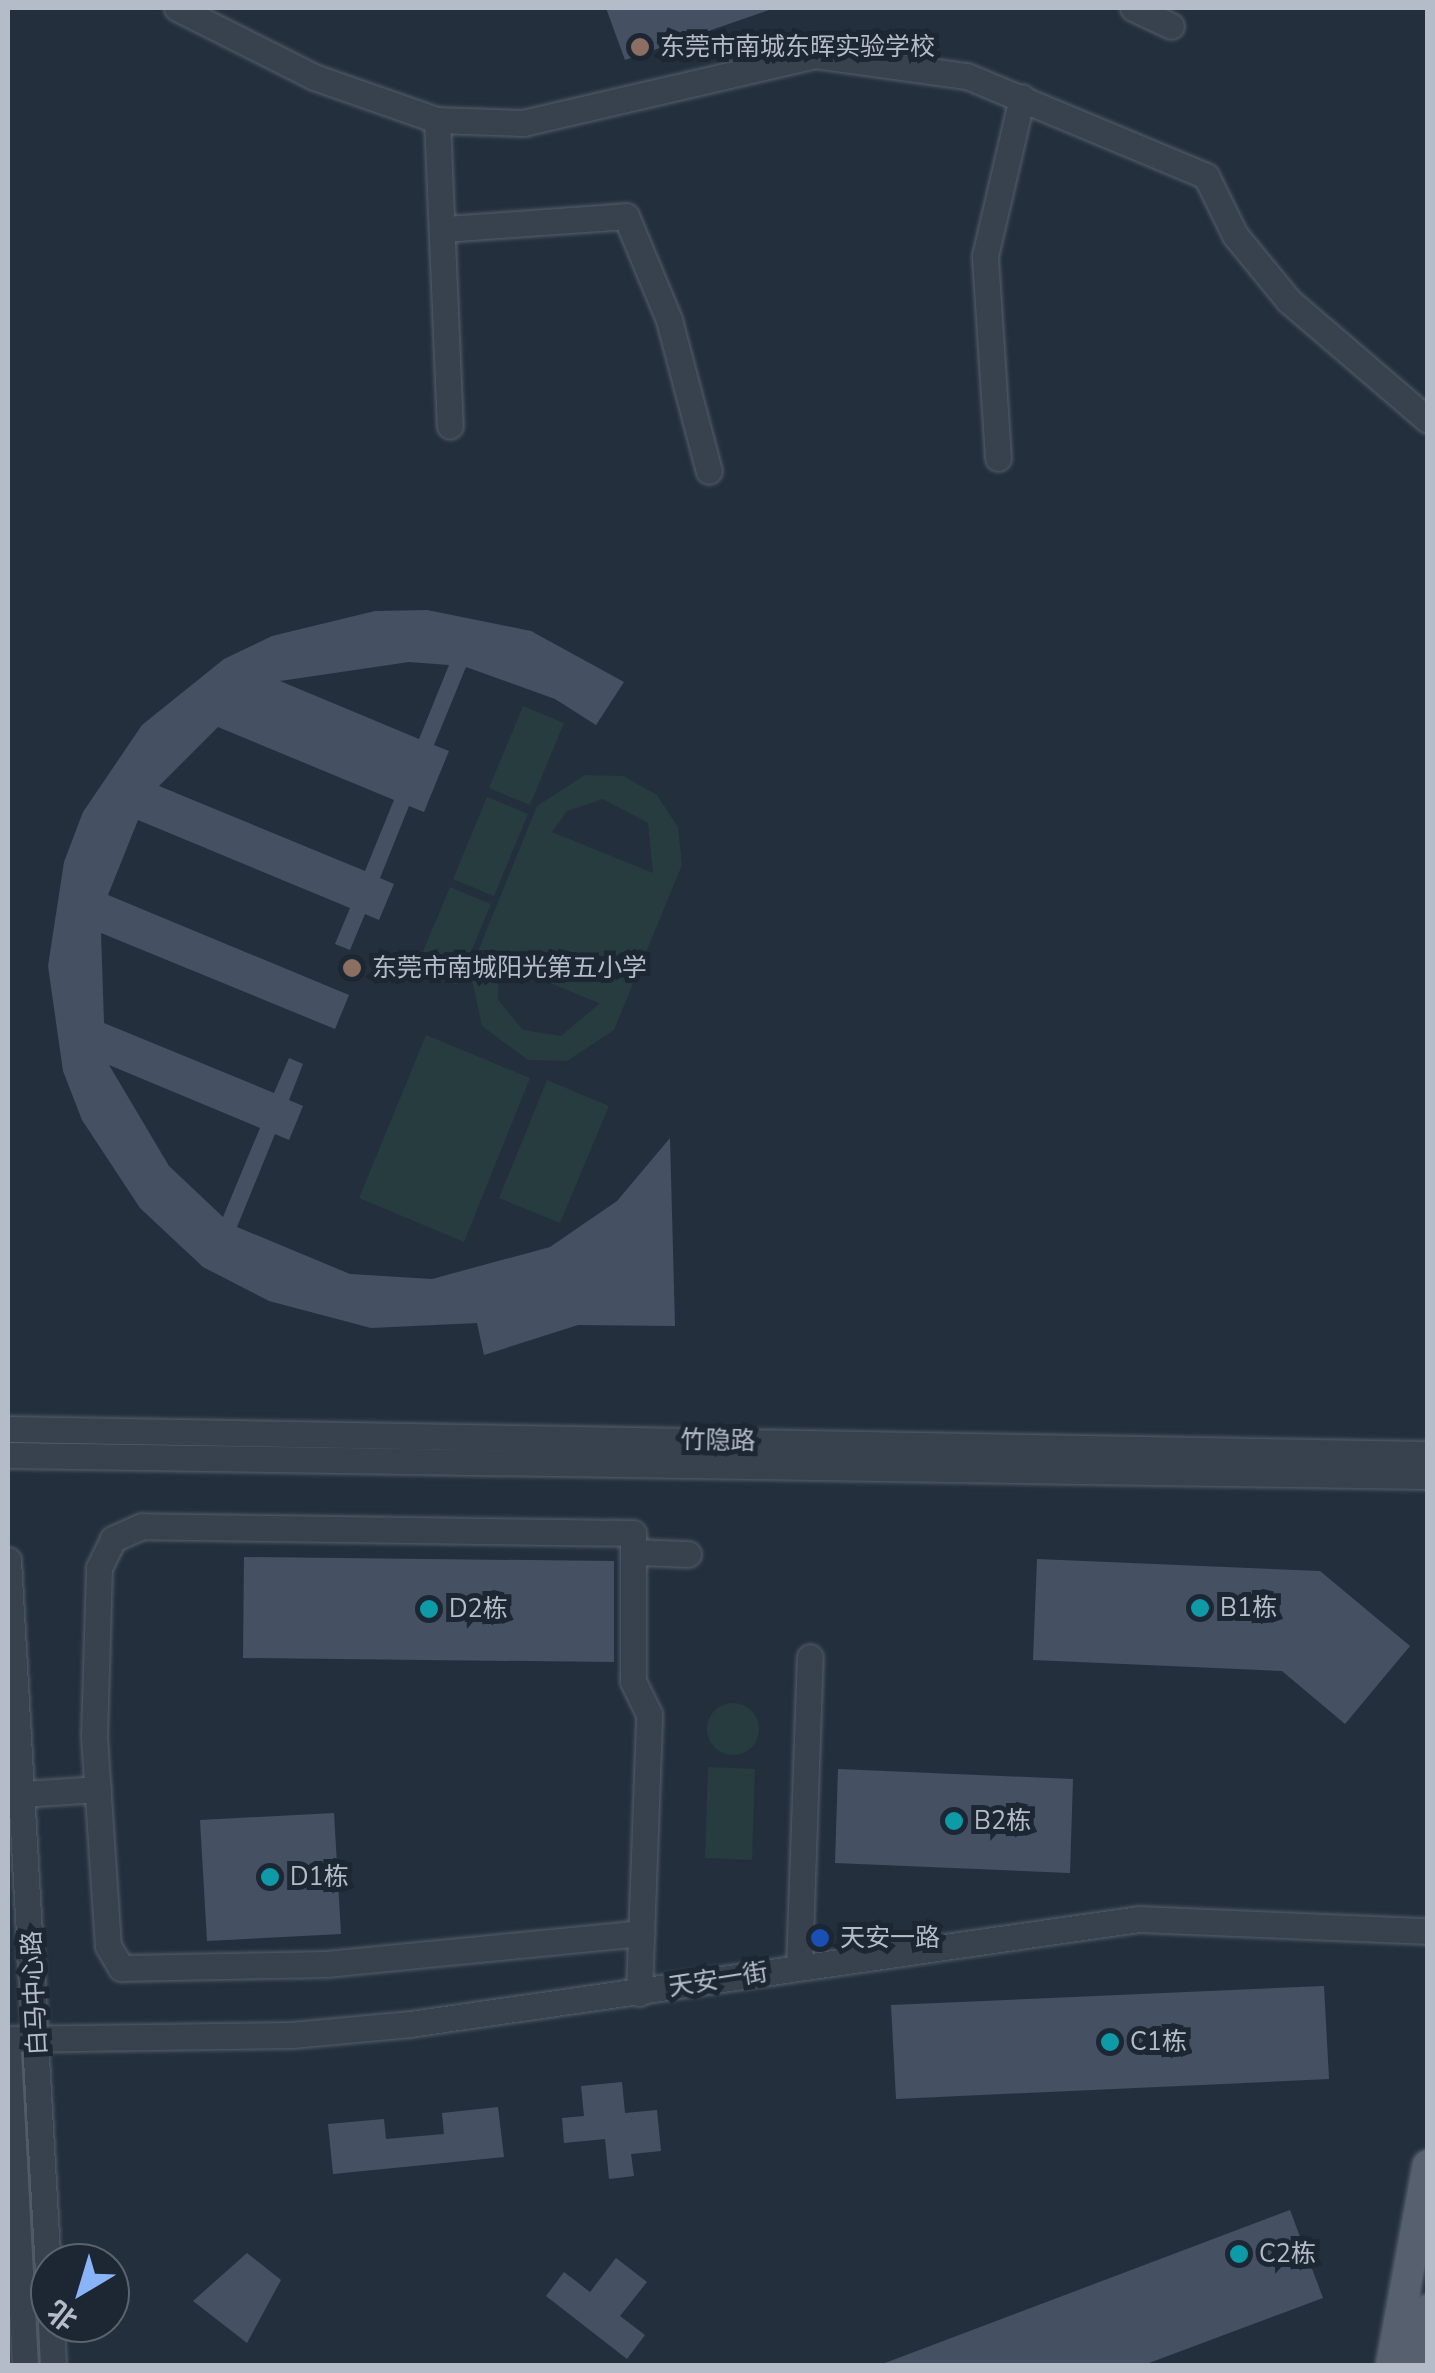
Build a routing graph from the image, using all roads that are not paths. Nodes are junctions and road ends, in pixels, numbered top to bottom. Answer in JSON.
{"nodes":[{"id":1,"x":177,"y":8,"type":"edge"},
{"id":2,"x":1133,"y":8,"type":"edge"},
{"id":3,"x":1171,"y":26,"type":"dead end"},
{"id":4,"x":1022,"y":97,"type":"junction"},
{"id":5,"x":437,"y":120,"type":"junction"},
{"id":6,"x":445,"y":229,"type":"junction"},
{"id":7,"x":1428,"y":420,"type":"edge"},
{"id":8,"x":450,"y":426,"type":"dead end"},
{"id":9,"x":998,"y":458,"type":"dead end"},
{"id":10,"x":709,"y":471,"type":"dead end"},
{"id":11,"x":8,"y":1429,"type":"edge"},
{"id":12,"x":1428,"y":1454,"type":"edge"},
{"id":13,"x":8,"y":1455,"type":"edge"},
{"id":14,"x":1428,"y":1476,"type":"edge"},
{"id":15,"x":634,"y":1552,"type":"junction"},
{"id":16,"x":688,"y":1554,"type":"dead end"},
{"id":17,"x":8,"y":1560,"type":"edge"},
{"id":18,"x":810,"y":1657,"type":"dead end"},
{"id":19,"x":98,"y":1789,"type":"junction"},
{"id":20,"x":14,"y":1794,"type":"edge"},
{"id":21,"x":1428,"y":1931,"type":"edge"},
{"id":22,"x":641,"y":1933,"type":"junction"},
{"id":23,"x":799,"y":1967,"type":"junction"},
{"id":24,"x":639,"y":1993,"type":"junction"},
{"id":25,"x":8,"y":2039,"type":"edge"},
{"id":26,"x":38,"y":2040,"type":"junction"},
{"id":27,"x":8,"y":2052,"type":"edge"},
{"id":28,"x":1428,"y":2165,"type":"edge"},
{"id":29,"x":47,"y":2243,"type":"edge"},
{"id":30,"x":1428,"y":2310,"type":"edge"},
{"id":31,"x":25,"y":2366,"type":"edge"},
{"id":32,"x":1391,"y":2366,"type":"edge"},
{"id":33,"x":1417,"y":2366,"type":"edge"}],
"edges":[{"from":1,"to":5,"type":"street"},
{"from":2,"to":3,"type":"street"},
{"from":4,"to":5,"type":"street"},
{"from":4,"to":7,"type":"street"},
{"from":4,"to":9,"type":"street"},
{"from":5,"to":6,"type":"street"},
{"from":6,"to":8,"type":"street"},
{"from":6,"to":10,"type":"street"},
{"from":11,"to":12,"type":"street","name":"竹隐路"},
{"from":13,"to":14,"type":"street","name":"竹隐路"},
{"from":15,"to":16,"type":"street"},
{"from":15,"to":19,"type":"street"},
{"from":15,"to":22,"type":"street"},
{"from":17,"to":20,"type":"street","name":"白马中心路"},
{"from":18,"to":23,"type":"street"},
{"from":19,"to":20,"type":"street"},
{"from":19,"to":22,"type":"street"},
{"from":20,"to":26,"type":"street","name":"白马中心路"},
{"from":21,"to":23,"type":"street","name":"天安一街"},
{"from":22,"to":24,"type":"street"},
{"from":23,"to":24,"type":"street","name":"天安一街"},
{"from":24,"to":26,"type":"street","name":"天安一街"},
{"from":25,"to":26,"type":"street","name":"天安一街"},
{"from":26,"to":29,"type":"street","name":"白马中心路"},
{"from":27,"to":31,"type":"street","name":"白马中心路"},
{"from":28,"to":32,"type":"main road"},
{"from":30,"to":33,"type":"main road"}]}
